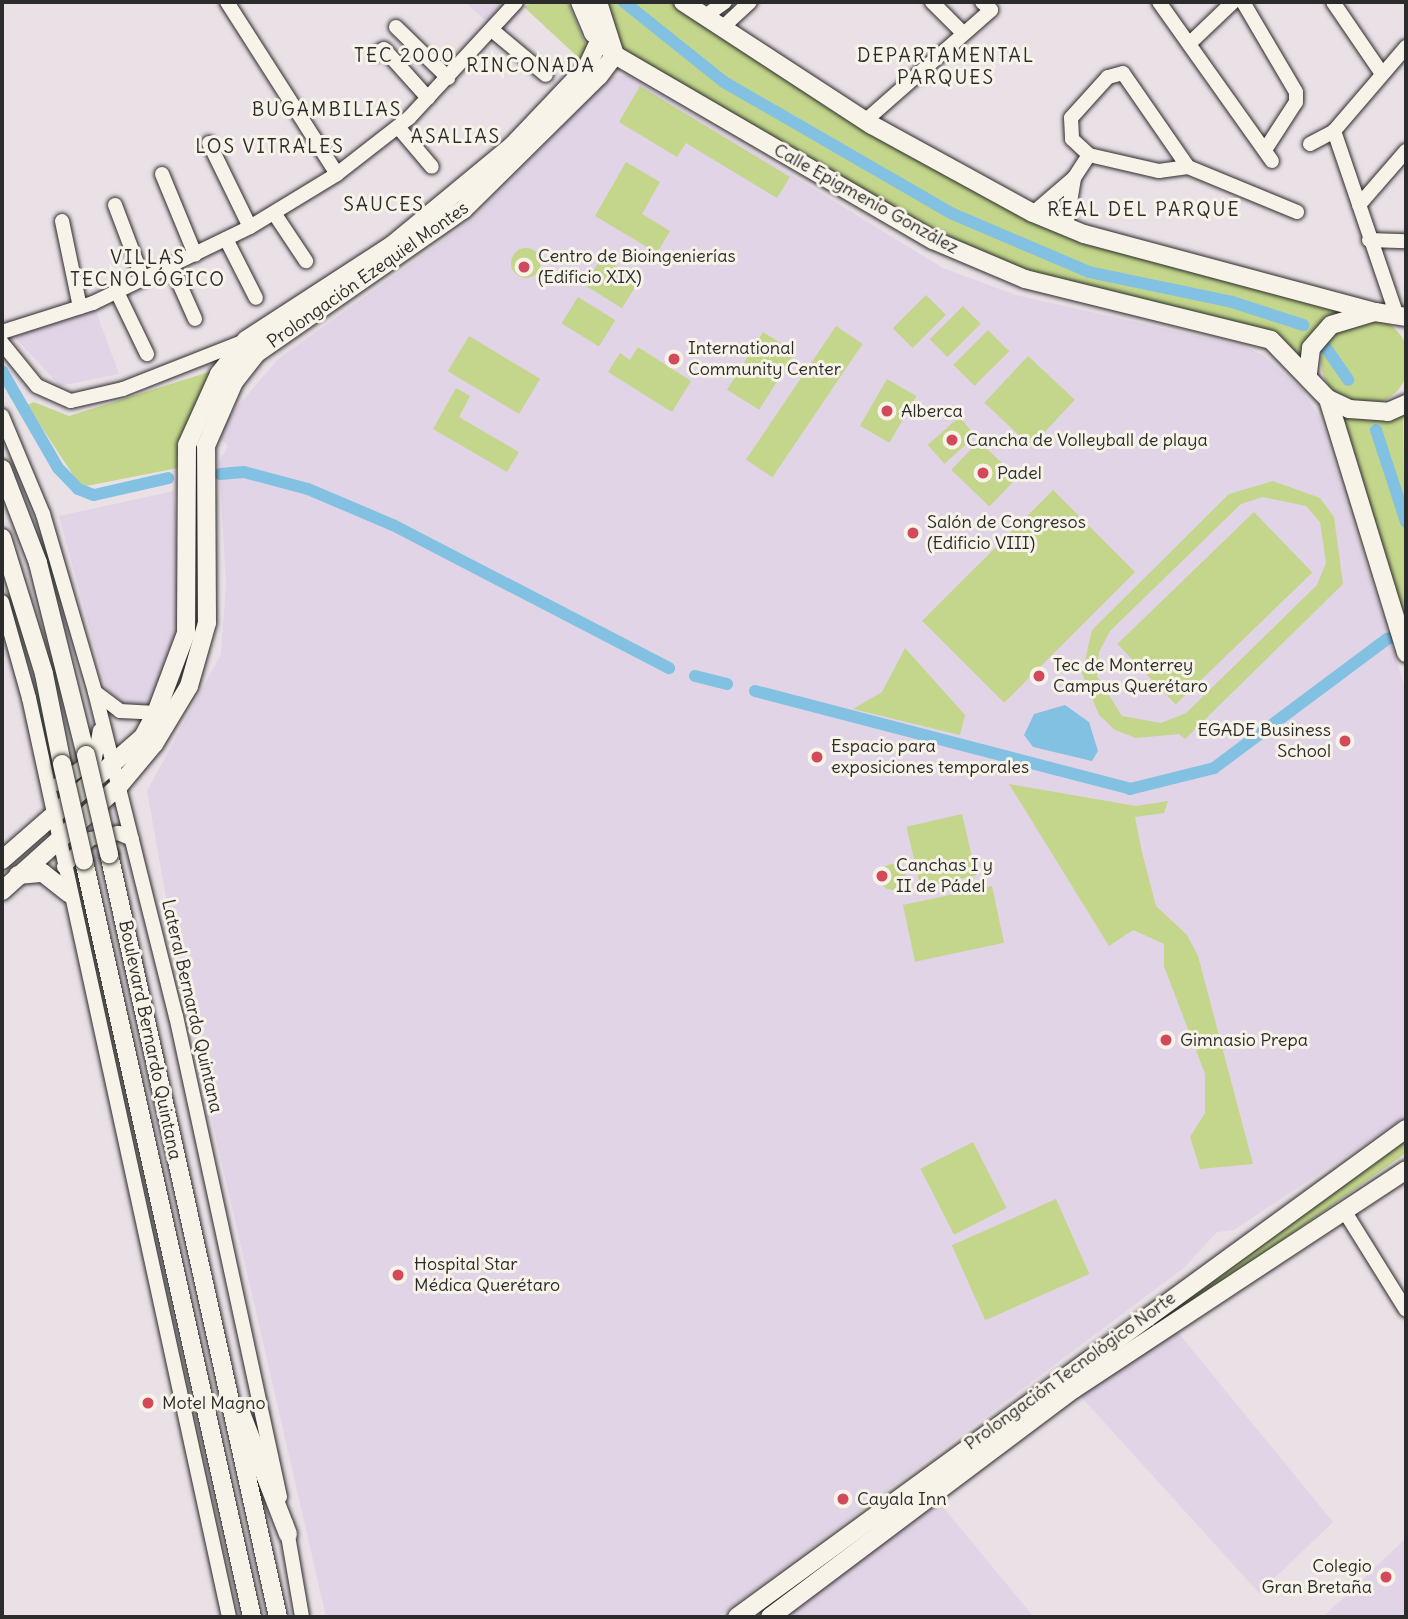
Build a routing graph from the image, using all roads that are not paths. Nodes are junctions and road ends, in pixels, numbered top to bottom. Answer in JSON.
{"nodes":[{"id":1,"x":227,"y":2,"type":"edge"},
{"id":2,"x":516,"y":2,"type":"edge"},
{"id":3,"x":580,"y":2,"type":"edge"},
{"id":4,"x":598,"y":2,"type":"edge"},
{"id":5,"x":683,"y":2,"type":"edge"},
{"id":6,"x":725,"y":2,"type":"edge"},
{"id":7,"x":750,"y":2,"type":"edge"},
{"id":8,"x":932,"y":2,"type":"edge"},
{"id":9,"x":1159,"y":2,"type":"edge"},
{"id":10,"x":1233,"y":2,"type":"edge"},
{"id":11,"x":1243,"y":2,"type":"edge"},
{"id":12,"x":1333,"y":2,"type":"edge"},
{"id":13,"x":986,"y":6,"type":"edge"},
{"id":14,"x":704,"y":17,"type":"junction"},
{"id":15,"x":396,"y":27,"type":"dead end"},
{"id":16,"x":722,"y":28,"type":"junction"},
{"id":17,"x":492,"y":30,"type":"junction"},
{"id":18,"x":963,"y":33,"type":"junction"},
{"id":19,"x":599,"y":41,"type":"junction"},
{"id":20,"x":1189,"y":44,"type":"junction"},
{"id":21,"x":1406,"y":47,"type":"edge"},
{"id":22,"x":376,"y":54,"type":"dead end"},
{"id":23,"x":615,"y":55,"type":"junction"},
{"id":24,"x":1380,"y":71,"type":"junction"},
{"id":25,"x":545,"y":75,"type":"dead end"},
{"id":26,"x":448,"y":78,"type":"junction"},
{"id":27,"x":428,"y":98,"type":"junction"},
{"id":28,"x":865,"y":121,"type":"junction"},
{"id":29,"x":398,"y":127,"type":"junction"},
{"id":30,"x":1334,"y":131,"type":"junction"},
{"id":31,"x":209,"y":143,"type":"dead end"},
{"id":32,"x":1310,"y":144,"type":"dead end"},
{"id":33,"x":1406,"y":150,"type":"edge"},
{"id":34,"x":1089,"y":155,"type":"junction"},
{"id":35,"x":432,"y":167,"type":"dead end"},
{"id":36,"x":1188,"y":167,"type":"junction"},
{"id":37,"x":1400,"y":168,"type":"edge"},
{"id":38,"x":162,"y":174,"type":"dead end"},
{"id":39,"x":337,"y":174,"type":"junction"},
{"id":40,"x":1074,"y":178,"type":"junction"},
{"id":41,"x":115,"y":205,"type":"dead end"},
{"id":42,"x":1359,"y":205,"type":"junction"},
{"id":43,"x":1297,"y":212,"type":"dead end"},
{"id":44,"x":274,"y":213,"type":"junction"},
{"id":45,"x":1033,"y":213,"type":"junction"},
{"id":46,"x":62,"y":221,"type":"dead end"},
{"id":47,"x":250,"y":227,"type":"junction"},
{"id":48,"x":1066,"y":227,"type":"junction"},
{"id":49,"x":226,"y":239,"type":"junction"},
{"id":50,"x":1369,"y":240,"type":"junction"},
{"id":51,"x":1406,"y":241,"type":"edge"},
{"id":52,"x":195,"y":254,"type":"junction"},
{"id":53,"x":306,"y":261,"type":"dead end"},
{"id":54,"x":171,"y":265,"type":"junction"},
{"id":55,"x":143,"y":279,"type":"junction"},
{"id":56,"x":117,"y":292,"type":"junction"},
{"id":57,"x":256,"y":298,"type":"dead end"},
{"id":58,"x":80,"y":307,"type":"junction"},
{"id":59,"x":1375,"y":312,"type":"junction"},
{"id":60,"x":1402,"y":314,"type":"edge"},
{"id":61,"x":195,"y":319,"type":"dead end"},
{"id":62,"x":2,"y":332,"type":"edge"},
{"id":63,"x":246,"y":340,"type":"junction"},
{"id":64,"x":2,"y":343,"type":"edge"},
{"id":65,"x":147,"y":354,"type":"dead end"},
{"id":66,"x":1308,"y":373,"type":"junction"},
{"id":67,"x":1328,"y":399,"type":"junction"},
{"id":68,"x":1406,"y":404,"type":"edge"},
{"id":69,"x":2,"y":416,"type":"edge"},
{"id":70,"x":2,"y":469,"type":"edge"},
{"id":71,"x":2,"y":538,"type":"edge"},
{"id":72,"x":2,"y":602,"type":"edge"},
{"id":73,"x":1406,"y":653,"type":"edge"},
{"id":74,"x":95,"y":692,"type":"junction"},
{"id":75,"x":156,"y":713,"type":"junction"},
{"id":76,"x":102,"y":720,"type":"junction"},
{"id":77,"x":147,"y":742,"type":"junction"},
{"id":78,"x":112,"y":764,"type":"junction"},
{"id":79,"x":47,"y":782,"type":"junction"},
{"id":80,"x":118,"y":787,"type":"junction"},
{"id":81,"x":54,"y":812,"type":"junction"},
{"id":82,"x":59,"y":835,"type":"junction"},
{"id":83,"x":132,"y":839,"type":"junction"},
{"id":84,"x":2,"y":860,"type":"edge"},
{"id":85,"x":64,"y":867,"type":"junction"},
{"id":86,"x":18,"y":875,"type":"junction"},
{"id":87,"x":2,"y":891,"type":"edge"},
{"id":88,"x":69,"y":892,"type":"junction"},
{"id":89,"x":1406,"y":1129,"type":"edge"},
{"id":90,"x":1404,"y":1177,"type":"edge"},
{"id":91,"x":1345,"y":1212,"type":"junction"},
{"id":92,"x":1406,"y":1310,"type":"edge"},
{"id":93,"x":219,"y":1356,"type":"junction"},
{"id":94,"x":997,"y":1423,"type":"junction"},
{"id":95,"x":1007,"y":1438,"type":"junction"},
{"id":96,"x":288,"y":1534,"type":"junction"},
{"id":97,"x":229,"y":1617,"type":"edge"},
{"id":98,"x":250,"y":1617,"type":"edge"},
{"id":99,"x":278,"y":1617,"type":"edge"},
{"id":100,"x":302,"y":1617,"type":"edge"},
{"id":101,"x":737,"y":1617,"type":"edge"},
{"id":102,"x":770,"y":1617,"type":"edge"}],
"edges":[{"from":1,"to":39,"type":"street"},
{"from":2,"to":17,"type":"street"},
{"from":3,"to":19,"type":"main road","name":"Calle Epigmenio González"},
{"from":4,"to":23,"type":"main road"},
{"from":5,"to":14,"type":"main road"},
{"from":6,"to":14,"type":"street"},
{"from":7,"to":16,"type":"street"},
{"from":8,"to":18,"type":"street"},
{"from":9,"to":20,"type":"street"},
{"from":10,"to":20,"type":"street"},
{"from":11,"to":20,"type":"street"},
{"from":12,"to":24,"type":"street"},
{"from":13,"to":18,"type":"street"},
{"from":14,"to":16,"type":"main road"},
{"from":15,"to":26,"type":"street"},
{"from":16,"to":28,"type":"main road"},
{"from":17,"to":25,"type":"street"},
{"from":17,"to":26,"type":"street"},
{"from":18,"to":28,"type":"street"},
{"from":19,"to":23,"type":"main road","name":"Calle Epigmenio González"},
{"from":19,"to":63,"type":"main road","name":"Prolongación Ezequiel Montes"},
{"from":21,"to":24,"type":"street"},
{"from":22,"to":27,"type":"street"},
{"from":23,"to":66,"type":"main road","name":"Calle Epigmenio González"},
{"from":23,"to":77,"type":"main road","name":"Prolongación Ezequiel Montes"},
{"from":24,"to":30,"type":"street"},
{"from":26,"to":27,"type":"street"},
{"from":27,"to":29,"type":"street"},
{"from":28,"to":45,"type":"main road"},
{"from":29,"to":35,"type":"street"},
{"from":29,"to":39,"type":"street"},
{"from":30,"to":32,"type":"street"},
{"from":30,"to":42,"type":"street"},
{"from":31,"to":47,"type":"street"},
{"from":33,"to":37,"type":"street"},
{"from":34,"to":36,"type":"street"},
{"from":34,"to":36,"type":"street"},
{"from":34,"to":40,"type":"street"},
{"from":36,"to":43,"type":"street"},
{"from":37,"to":42,"type":"street"},
{"from":38,"to":52,"type":"street"},
{"from":39,"to":44,"type":"street"},
{"from":40,"to":45,"type":"street"},
{"from":40,"to":48,"type":"street"},
{"from":41,"to":55,"type":"street"},
{"from":42,"to":50,"type":"street"},
{"from":44,"to":47,"type":"street"},
{"from":44,"to":53,"type":"street"},
{"from":45,"to":48,"type":"main road"},
{"from":46,"to":58,"type":"street"},
{"from":47,"to":49,"type":"street"},
{"from":48,"to":59,"type":"main road"},
{"from":49,"to":52,"type":"street"},
{"from":49,"to":57,"type":"street"},
{"from":50,"to":51,"type":"street"},
{"from":50,"to":60,"type":"street"},
{"from":52,"to":54,"type":"street"},
{"from":54,"to":55,"type":"street"},
{"from":54,"to":61,"type":"street"},
{"from":55,"to":56,"type":"street"},
{"from":56,"to":58,"type":"street"},
{"from":56,"to":65,"type":"street"},
{"from":58,"to":62,"type":"street"},
{"from":59,"to":60,"type":"main road"},
{"from":59,"to":66,"type":"main road"},
{"from":63,"to":64,"type":"street","name":"Prolongación Ezequiel Montes"},
{"from":63,"to":75,"type":"main road","name":"Prolongación Ezequiel Montes"},
{"from":66,"to":67,"type":"main road","name":"Calle Epigmenio González"},
{"from":67,"to":68,"type":"main road"},
{"from":67,"to":73,"type":"main road"},
{"from":69,"to":74,"type":"street","name":"Lateral Bernardo Quintana"},
{"from":70,"to":93,"type":"main road","name":"Boulevard Bernardo Quintana","bridge":true},
{"from":71,"to":98,"type":"main road","name":"Boulevard Bernardo Quintana","bridge":true},
{"from":72,"to":79,"type":"street"},
{"from":74,"to":75,"type":"street"},
{"from":74,"to":76,"type":"street","name":"Lateral Bernardo Quintana"},
{"from":75,"to":77,"type":"main road","name":"Prolongación Ezequiel Montes"},
{"from":76,"to":78,"type":"street","name":"Lateral Bernardo Quintana"},
{"from":76,"to":79,"type":"street"},
{"from":77,"to":78,"type":"main road","name":"Prolongación Ezequiel Montes"},
{"from":77,"to":80,"type":"main road","name":"Prolongación Ezequiel Montes"},
{"from":78,"to":80,"type":"street","name":"Lateral Bernardo Quintana"},
{"from":78,"to":81,"type":"main road","name":"Prolongación Ezequiel Montes"},
{"from":79,"to":81,"type":"street"},
{"from":80,"to":82,"type":"main road","name":"Prolongación Ezequiel Montes"},
{"from":80,"to":83,"type":"street","name":"Lateral Bernardo Quintana"},
{"from":81,"to":82,"type":"street"},
{"from":81,"to":84,"type":"main road","name":"Prolongación Ezequiel Montes"},
{"from":82,"to":85,"type":"street"},
{"from":82,"to":86,"type":"main road","name":"Prolongación Ezequiel Montes"},
{"from":83,"to":85,"type":"street"},
{"from":83,"to":96,"type":"street","name":"Lateral Bernardo Quintana"},
{"from":85,"to":88,"type":"street"},
{"from":86,"to":87,"type":"main road","name":"Prolongación Ezequiel Montes"},
{"from":86,"to":88,"type":"main road"},
{"from":88,"to":97,"type":"street"},
{"from":89,"to":94,"type":"main road","name":"Prolongación Tecnológico Norte"},
{"from":90,"to":91,"type":"main road","name":"Prolongación Tecnológico Norte"},
{"from":91,"to":92,"type":"street"},
{"from":91,"to":95,"type":"main road","name":"Prolongación Tecnológico Norte"},
{"from":93,"to":96,"type":"main road"},
{"from":93,"to":99,"type":"main road","name":"Boulevard Bernardo Quintana"},
{"from":94,"to":95,"type":"main road"},
{"from":94,"to":101,"type":"main road","name":"Prolongación Tecnológico Norte"},
{"from":95,"to":102,"type":"main road","name":"Prolongación Tecnológico Norte"},
{"from":96,"to":100,"type":"street","name":"Lateral Bernardo Quintana"}]}
